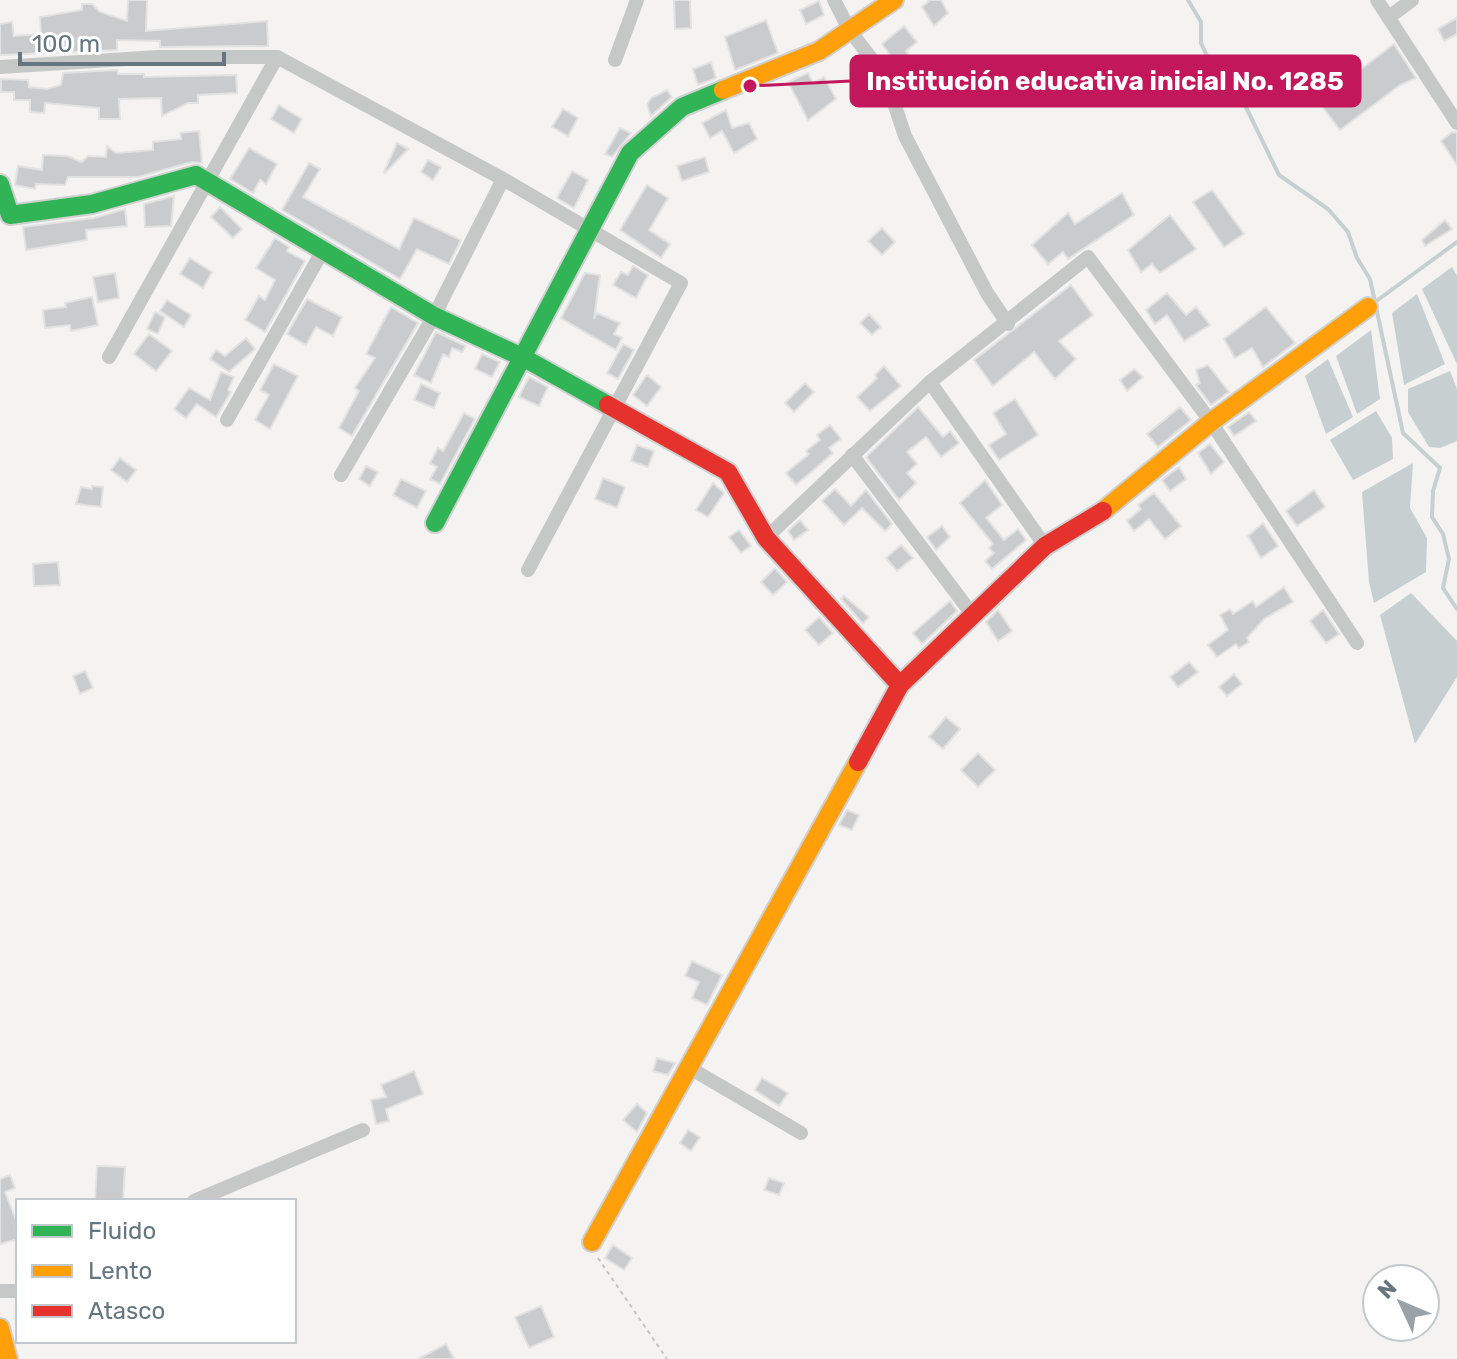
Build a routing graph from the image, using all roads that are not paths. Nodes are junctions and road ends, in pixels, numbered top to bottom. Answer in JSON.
{"nodes":[{"id":1,"x":637,"y":0,"type":"edge"},
{"id":2,"x":834,"y":0,"type":"edge"},
{"id":3,"x":894,"y":0,"type":"edge"},
{"id":4,"x":1377,"y":0,"type":"edge"},
{"id":5,"x":1412,"y":0,"type":"edge"},
{"id":6,"x":1389,"y":17,"type":"junction"},
{"id":7,"x":850,"y":31,"type":"junction"},
{"id":8,"x":277,"y":57,"type":"junction"},
{"id":9,"x":615,"y":60,"type":"dead end"},
{"id":10,"x":0,"y":67,"type":"edge"},
{"id":11,"x":1457,"y":123,"type":"edge"},
{"id":12,"x":503,"y":179,"type":"junction"},
{"id":13,"x":207,"y":182,"type":"junction"},
{"id":14,"x":0,"y":184,"type":"edge"},
{"id":15,"x":592,"y":231,"type":"junction"},
{"id":16,"x":322,"y":252,"type":"junction"},
{"id":17,"x":1368,"y":307,"type":"dead end"},
{"id":18,"x":434,"y":316,"type":"junction"},
{"id":19,"x":1008,"y":324,"type":"junction"},
{"id":20,"x":109,"y":357,"type":"dead end"},
{"id":21,"x":524,"y":358,"type":"junction"},
{"id":22,"x":930,"y":382,"type":"junction"},
{"id":23,"x":615,"y":408,"type":"junction"},
{"id":24,"x":227,"y":420,"type":"dead end"},
{"id":25,"x":1211,"y":422,"type":"junction"},
{"id":26,"x":852,"y":455,"type":"junction"},
{"id":27,"x":341,"y":475,"type":"dead end"},
{"id":28,"x":435,"y":523,"type":"dead end"},
{"id":29,"x":766,"y":538,"type":"junction"},
{"id":30,"x":1045,"y":546,"type":"junction"},
{"id":31,"x":528,"y":570,"type":"dead end"},
{"id":32,"x":972,"y":614,"type":"junction"},
{"id":33,"x":1357,"y":643,"type":"dead end"},
{"id":34,"x":900,"y":685,"type":"junction"},
{"id":35,"x":688,"y":1067,"type":"junction"},
{"id":36,"x":363,"y":1130,"type":"dead end"},
{"id":37,"x":801,"y":1133,"type":"dead end"},
{"id":38,"x":199,"y":1199,"type":"edge"},
{"id":39,"x":592,"y":1242,"type":"road end"},
{"id":40,"x":0,"y":1328,"type":"edge"},
{"id":41,"x":8,"y":1359,"type":"edge"}],
"edges":[{"from":1,"to":9,"type":"street"},
{"from":2,"to":7,"type":"street"},
{"from":3,"to":7,"type":"street"},
{"from":4,"to":6,"type":"street"},
{"from":5,"to":6,"type":"street"},
{"from":6,"to":11,"type":"street"},
{"from":7,"to":15,"type":"street"},
{"from":7,"to":19,"type":"street"},
{"from":8,"to":10,"type":"street"},
{"from":8,"to":12,"type":"street"},
{"from":8,"to":13,"type":"street"},
{"from":12,"to":15,"type":"street"},
{"from":12,"to":18,"type":"street"},
{"from":13,"to":14,"type":"street"},
{"from":13,"to":16,"type":"street"},
{"from":13,"to":20,"type":"street"},
{"from":15,"to":21,"type":"street"},
{"from":15,"to":23,"type":"street"},
{"from":16,"to":18,"type":"street"},
{"from":16,"to":24,"type":"street"},
{"from":17,"to":25,"type":"street"},
{"from":18,"to":21,"type":"street"},
{"from":18,"to":27,"type":"street"},
{"from":19,"to":22,"type":"street"},
{"from":19,"to":25,"type":"street"},
{"from":21,"to":23,"type":"street"},
{"from":21,"to":28,"type":"street"},
{"from":22,"to":26,"type":"street"},
{"from":22,"to":30,"type":"street"},
{"from":23,"to":29,"type":"street"},
{"from":23,"to":31,"type":"street"},
{"from":25,"to":30,"type":"street"},
{"from":25,"to":33,"type":"street"},
{"from":26,"to":29,"type":"street"},
{"from":26,"to":32,"type":"street"},
{"from":29,"to":34,"type":"street"},
{"from":30,"to":32,"type":"street"},
{"from":32,"to":34,"type":"street"},
{"from":34,"to":35,"type":"street"},
{"from":35,"to":37,"type":"street"},
{"from":35,"to":39,"type":"street"},
{"from":36,"to":38,"type":"street"},
{"from":40,"to":41,"type":"street"}]}
